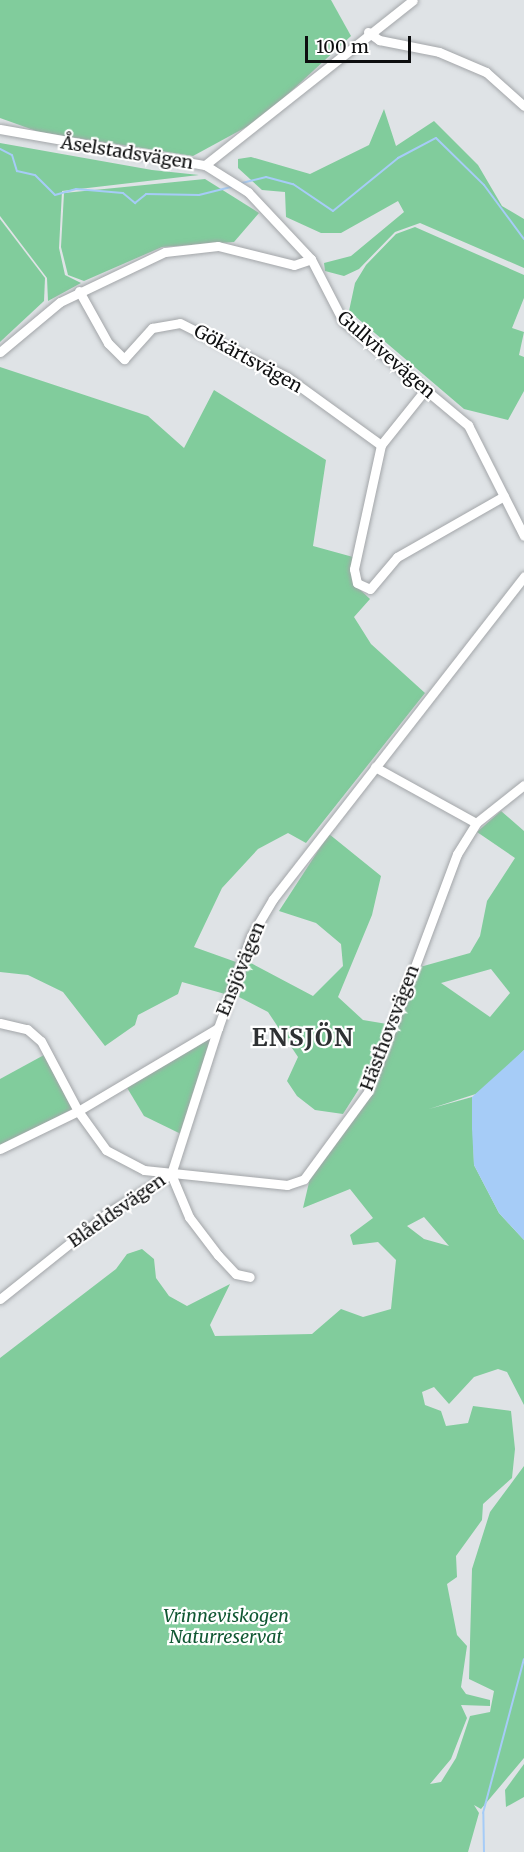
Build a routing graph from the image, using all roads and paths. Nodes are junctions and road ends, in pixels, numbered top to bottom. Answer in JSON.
{"nodes":[{"id":1,"x":413,"y":0,"type":"edge"},
{"id":2,"x":368,"y":32,"type":"junction"},
{"id":3,"x":524,"y":106,"type":"edge"},
{"id":4,"x":0,"y":129,"type":"edge"},
{"id":5,"x":205,"y":165,"type":"junction"},
{"id":6,"x":311,"y":259,"type":"junction"},
{"id":7,"x":79,"y":291,"type":"junction"},
{"id":8,"x":0,"y":352,"type":"edge"},
{"id":9,"x":425,"y":390,"type":"junction"},
{"id":10,"x":381,"y":445,"type":"junction"},
{"id":11,"x":504,"y":496,"type":"junction"},
{"id":12,"x":524,"y":536,"type":"edge"},
{"id":13,"x":524,"y":576,"type":"edge"},
{"id":14,"x":375,"y":767,"type":"junction"},
{"id":15,"x":524,"y":785,"type":"edge"},
{"id":16,"x":520,"y":794,"type":"edge"},
{"id":17,"x":476,"y":823,"type":"junction"},
{"id":18,"x":0,"y":1023,"type":"edge"},
{"id":19,"x":218,"y":1028,"type":"junction"},
{"id":20,"x":78,"y":1111,"type":"junction"},
{"id":21,"x":0,"y":1149,"type":"edge"},
{"id":22,"x":171,"y":1174,"type":"junction"},
{"id":23,"x":250,"y":1277,"type":"dead end"},
{"id":24,"x":0,"y":1299,"type":"edge"}],
"edges":[{"from":1,"to":2,"type":"street","name":"Åselstadsvägen"},
{"from":2,"to":3,"type":"street"},
{"from":2,"to":5,"type":"street","name":"Åselstadsvägen"},
{"from":4,"to":5,"type":"street","name":"Åselstadsvägen"},
{"from":5,"to":6,"type":"street","name":"Gullvivevägen"},
{"from":6,"to":7,"type":"street"},
{"from":6,"to":9,"type":"street","name":"Gullvivevägen"},
{"from":7,"to":8,"type":"street"},
{"from":7,"to":10,"type":"street","name":"Gökärtsvägen"},
{"from":9,"to":10,"type":"street"},
{"from":9,"to":11,"type":"street","name":"Gullvivevägen"},
{"from":10,"to":11,"type":"street"},
{"from":11,"to":12,"type":"street","name":"Gullvivevägen"},
{"from":13,"to":14,"type":"street","name":"Ensjövägen"},
{"from":14,"to":17,"type":"street"},
{"from":14,"to":19,"type":"street","name":"Ensjövägen"},
{"from":15,"to":16,"type":"street","name":"Hästhovsvägen"},
{"from":16,"to":17,"type":"street","name":"Hästhovsvägen"},
{"from":17,"to":22,"type":"street","name":"Hästhovsvägen"},
{"from":18,"to":20,"type":"street"},
{"from":19,"to":20,"type":"street","name":"Ensjövägen"},
{"from":19,"to":22,"type":"street","name":"Blåeldsvägen"},
{"from":20,"to":21,"type":"street","name":"Ensjövägen"},
{"from":20,"to":22,"type":"street","name":"Hästhovsvägen"},
{"from":22,"to":23,"type":"street"},
{"from":22,"to":24,"type":"street","name":"Blåeldsvägen"}]}
